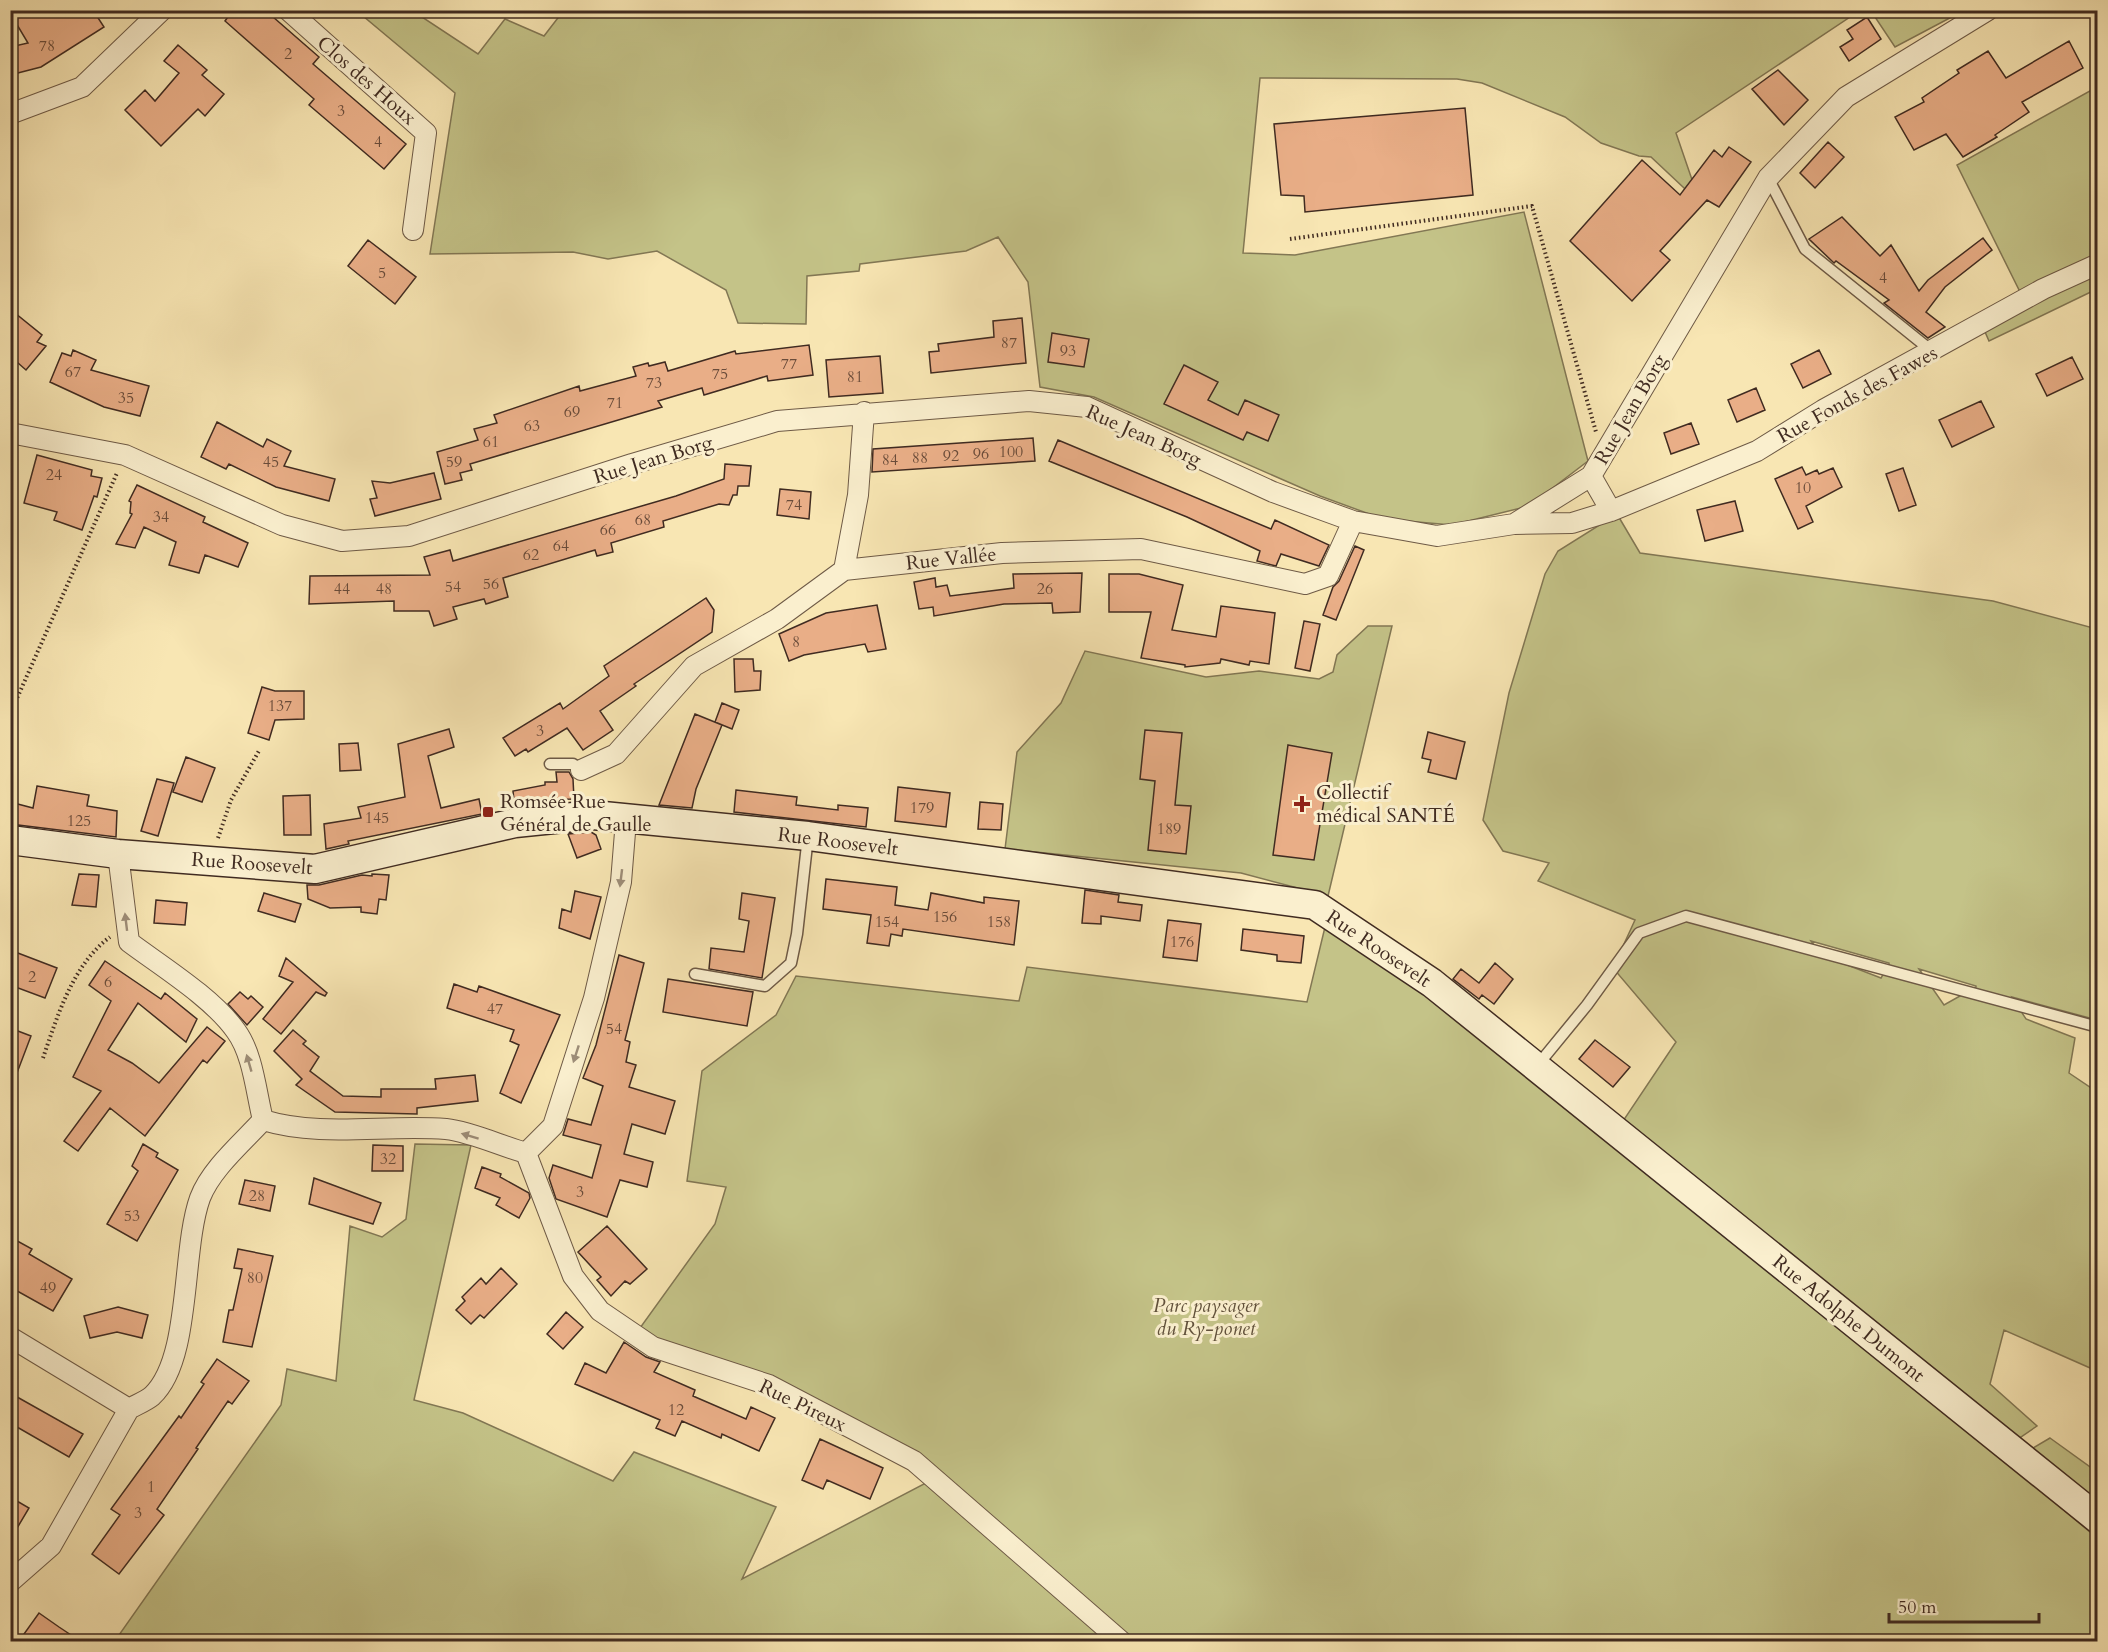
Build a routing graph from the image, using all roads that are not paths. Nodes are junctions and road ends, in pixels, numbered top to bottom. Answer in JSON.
{"nodes":[{"id":1,"x":162,"y":10,"type":"edge"},
{"id":2,"x":288,"y":10,"type":"edge"},
{"id":3,"x":1988,"y":10,"type":"edge"},
{"id":4,"x":10,"y":114,"type":"edge"},
{"id":5,"x":1768,"y":178,"type":"junction"},
{"id":6,"x":413,"y":230,"type":"dead end"},
{"id":7,"x":2097,"y":264,"type":"edge"},
{"id":8,"x":1933,"y":352,"type":"junction"},
{"id":9,"x":864,"y":412,"type":"junction"},
{"id":10,"x":10,"y":433,"type":"edge"},
{"id":11,"x":1591,"y":476,"type":"junction"},
{"id":12,"x":1611,"y":511,"type":"junction"},
{"id":13,"x":1353,"y":521,"type":"junction"},
{"id":14,"x":1514,"y":524,"type":"junction"},
{"id":15,"x":844,"y":570,"type":"junction"},
{"id":16,"x":550,"y":764,"type":"dead end"},
{"id":17,"x":581,"y":770,"type":"joint"},
{"id":18,"x":626,"y":820,"type":"junction"},
{"id":19,"x":808,"y":836,"type":"junction"},
{"id":20,"x":10,"y":840,"type":"edge"},
{"id":21,"x":118,"y":854,"type":"junction"},
{"id":22,"x":695,"y":974,"type":"dead end"},
{"id":23,"x":2097,"y":1027,"type":"edge"},
{"id":24,"x":1535,"y":1068,"type":"junction"},
{"id":25,"x":1600,"y":1118,"type":"joint"},
{"id":26,"x":262,"y":1120,"type":"junction"},
{"id":27,"x":526,"y":1154,"type":"junction"},
{"id":28,"x":10,"y":1337,"type":"edge"},
{"id":29,"x":129,"y":1410,"type":"junction"},
{"id":30,"x":2097,"y":1519,"type":"edge"},
{"id":31,"x":10,"y":1582,"type":"edge"},
{"id":32,"x":1122,"y":1641,"type":"edge"}],
"edges":[{"from":1,"to":4,"type":"street"},
{"from":2,"to":6,"type":"street","name":"Clos des Houx"},
{"from":3,"to":5,"type":"street","name":"Rue Jean Borg"},
{"from":5,"to":8,"type":"lane"},
{"from":5,"to":11,"type":"street","name":"Rue Jean Borg"},
{"from":7,"to":8,"type":"street","name":"Rue Fonds des Fawes"},
{"from":8,"to":12,"type":"street","name":"Rue Fonds des Fawes"},
{"from":9,"to":10,"type":"street","name":"Rue Jean Borg"},
{"from":9,"to":13,"type":"street","name":"Rue Jean Borg"},
{"from":9,"to":15,"type":"street"},
{"from":11,"to":12,"type":"street"},
{"from":11,"to":14,"type":"street","name":"Rue Jean Borg"},
{"from":12,"to":14,"type":"street","name":"Rue Fonds des Fawes"},
{"from":13,"to":14,"type":"street","name":"Rue Jean Borg"},
{"from":13,"to":15,"type":"street","name":"Rue Vallée"},
{"from":15,"to":17,"type":"street"},
{"from":16,"to":17,"type":"lane"},
{"from":18,"to":19,"type":"main road","name":"Rue Roosevelt"},
{"from":18,"to":21,"type":"main road","name":"Rue Roosevelt"},
{"from":18,"to":27,"type":"street","one_way":true},
{"from":19,"to":22,"type":"lane"},
{"from":19,"to":24,"type":"main road","name":"Rue Roosevelt"},
{"from":20,"to":21,"type":"main road","name":"Rue Roosevelt"},
{"from":26,"to":21,"type":"street","one_way":true},
{"from":23,"to":24,"type":"lane"},
{"from":24,"to":25,"type":"main road","name":"Rue Roosevelt"},
{"from":25,"to":30,"type":"main road","name":"Rue Adolphe Dumont"},
{"from":27,"to":26,"type":"street","one_way":true},
{"from":26,"to":29,"type":"street"},
{"from":27,"to":32,"type":"street","name":"Rue Pireux"},
{"from":28,"to":29,"type":"street"},
{"from":29,"to":31,"type":"street"}]}
